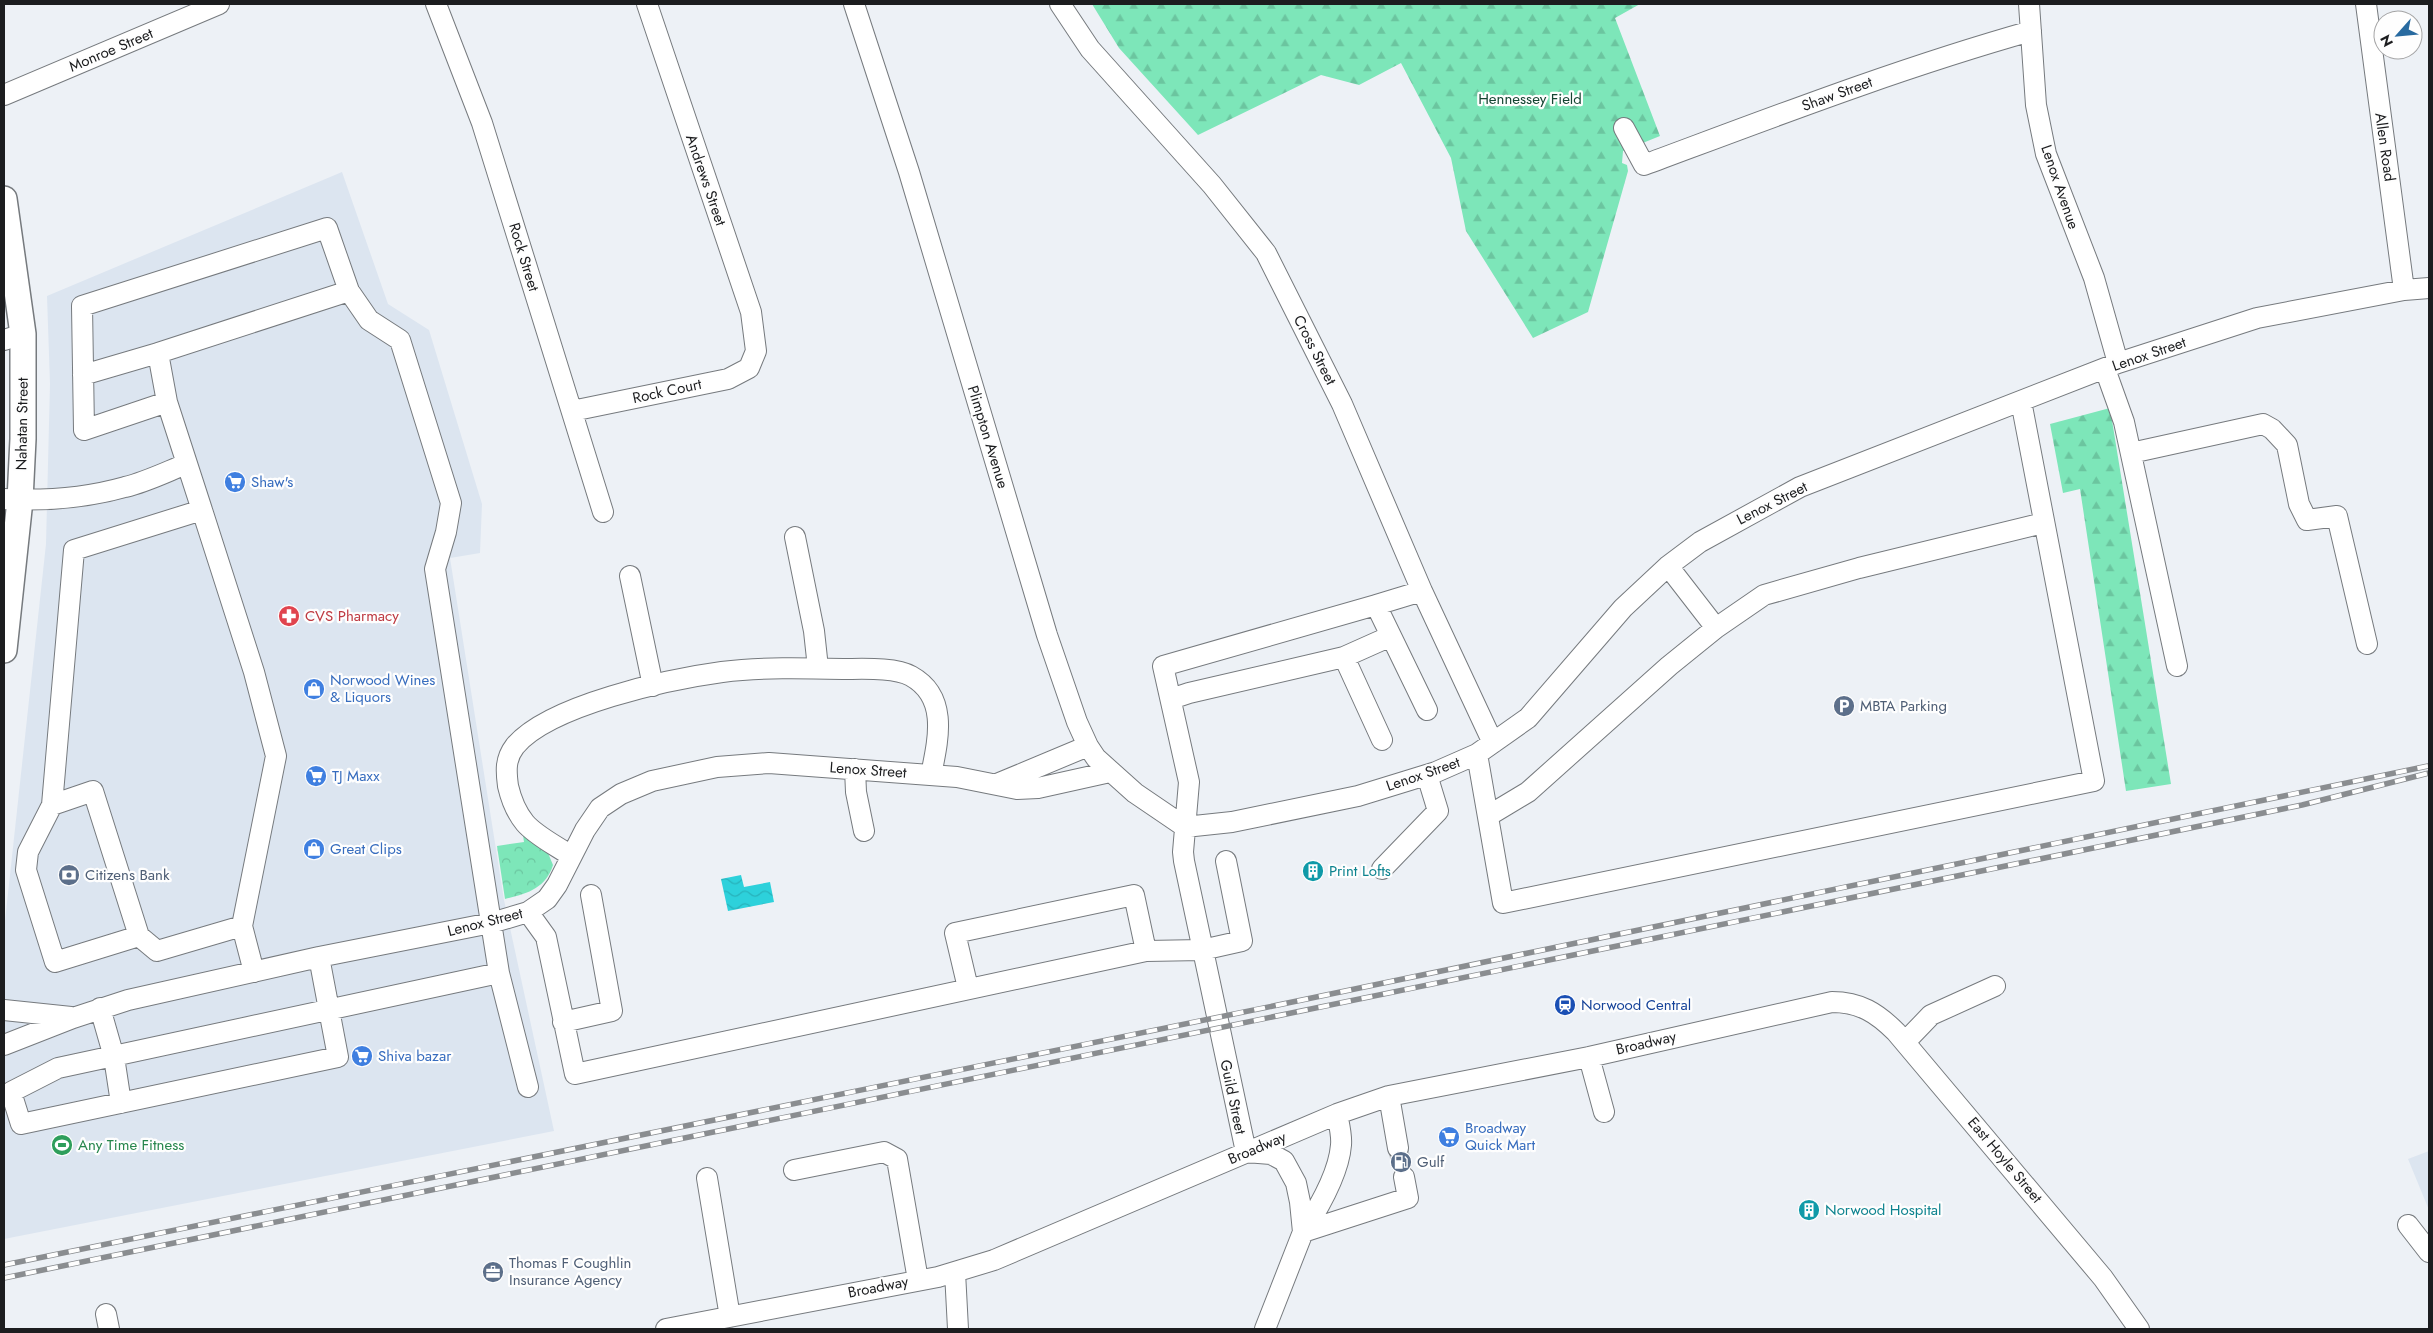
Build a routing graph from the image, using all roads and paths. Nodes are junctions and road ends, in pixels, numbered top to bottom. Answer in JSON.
{"nodes":[{"id":1,"x":219,"y":4,"type":"edge"},
{"id":2,"x":436,"y":4,"type":"edge"},
{"id":3,"x":647,"y":4,"type":"edge"},
{"id":4,"x":854,"y":4,"type":"edge"},
{"id":5,"x":1060,"y":4,"type":"edge"},
{"id":6,"x":2029,"y":4,"type":"edge"},
{"id":7,"x":2366,"y":4,"type":"edge"},
{"id":8,"x":2032,"y":30,"type":"junction"},
{"id":9,"x":4,"y":95,"type":"edge"},
{"id":10,"x":1624,"y":128,"type":"dead end"},
{"id":11,"x":4,"y":199,"type":"edge"},
{"id":12,"x":2429,"y":288,"type":"edge"},
{"id":13,"x":2404,"y":290,"type":"junction"},
{"id":14,"x":349,"y":291,"type":"junction"},
{"id":15,"x":13,"y":337,"type":"edge"},
{"id":16,"x":158,"y":353,"type":"junction"},
{"id":17,"x":753,"y":358,"type":"joint"},
{"id":18,"x":2112,"y":366,"type":"junction"},
{"id":19,"x":83,"y":375,"type":"junction"},
{"id":20,"x":2021,"y":401,"type":"junction"},
{"id":21,"x":168,"y":402,"type":"junction"},
{"id":22,"x":572,"y":411,"type":"junction"},
{"id":23,"x":2131,"y":452,"type":"junction"},
{"id":24,"x":186,"y":464,"type":"junction"},
{"id":25,"x":12,"y":499,"type":"edge"},
{"id":26,"x":202,"y":510,"type":"junction"},
{"id":27,"x":603,"y":512,"type":"dead end"},
{"id":28,"x":2043,"y":523,"type":"junction"},
{"id":29,"x":795,"y":537,"type":"dead end"},
{"id":30,"x":1668,"y":566,"type":"junction"},
{"id":31,"x":630,"y":576,"type":"dead end"},
{"id":32,"x":1422,"y":591,"type":"junction"},
{"id":33,"x":1376,"y":605,"type":"junction"},
{"id":34,"x":1716,"y":628,"type":"junction"},
{"id":35,"x":1391,"y":636,"type":"junction"},
{"id":36,"x":2367,"y":644,"type":"dead end"},
{"id":37,"x":4,"y":650,"type":"edge"},
{"id":38,"x":1344,"y":657,"type":"junction"},
{"id":39,"x":2177,"y":666,"type":"dead end"},
{"id":40,"x":818,"y":668,"type":"junction"},
{"id":41,"x":653,"y":686,"type":"junction"},
{"id":42,"x":1170,"y":699,"type":"junction"},
{"id":43,"x":1427,"y":710,"type":"dead end"},
{"id":44,"x":1382,"y":740,"type":"dead end"},
{"id":45,"x":1493,"y":743,"type":"junction"},
{"id":46,"x":1088,"y":746,"type":"junction"},
{"id":47,"x":1477,"y":754,"type":"junction"},
{"id":48,"x":855,"y":769,"type":"junction"},
{"id":49,"x":1110,"y":772,"type":"junction"},
{"id":50,"x":931,"y":775,"type":"junction"},
{"id":51,"x":1427,"y":775,"type":"junction"},
{"id":52,"x":997,"y":784,"type":"junction"},
{"id":53,"x":52,"y":805,"type":"junction"},
{"id":54,"x":1488,"y":816,"type":"junction"},
{"id":55,"x":1185,"y":827,"type":"junction"},
{"id":56,"x":864,"y":831,"type":"dead end"},
{"id":57,"x":571,"y":856,"type":"junction"},
{"id":58,"x":1226,"y":861,"type":"dead end"},
{"id":59,"x":1382,"y":868,"type":"dead end"},
{"id":60,"x":591,"y":895,"type":"dead end"},
{"id":61,"x":528,"y":912,"type":"junction"},
{"id":62,"x":491,"y":923,"type":"junction"},
{"id":63,"x":242,"y":926,"type":"junction"},
{"id":64,"x":139,"y":936,"type":"junction"},
{"id":65,"x":1146,"y":950,"type":"junction"},
{"id":66,"x":1202,"y":950,"type":"junction"},
{"id":67,"x":319,"y":957,"type":"junction"},
{"id":68,"x":254,"y":972,"type":"junction"},
{"id":69,"x":499,"y":973,"type":"junction"},
{"id":70,"x":968,"y":988,"type":"junction"},
{"id":71,"x":1858,"y":1005,"type":"joint"},
{"id":72,"x":100,"y":1008,"type":"junction"},
{"id":73,"x":4,"y":1010,"type":"edge"},
{"id":74,"x":330,"y":1010,"type":"junction"},
{"id":75,"x":73,"y":1018,"type":"junction"},
{"id":76,"x":563,"y":1022,"type":"junction"},
{"id":77,"x":4,"y":1045,"type":"edge"},
{"id":78,"x":114,"y":1057,"type":"junction"},
{"id":79,"x":1589,"y":1057,"type":"junction"},
{"id":80,"x":528,"y":1087,"type":"dead end"},
{"id":81,"x":1389,"y":1096,"type":"junction"},
{"id":82,"x":121,"y":1103,"type":"junction"},
{"id":83,"x":1604,"y":1112,"type":"dead end"},
{"id":84,"x":1337,"y":1114,"type":"junction"},
{"id":85,"x":1398,"y":1148,"type":"tunnel mouth"},
{"id":86,"x":1246,"y":1152,"type":"junction"},
{"id":87,"x":794,"y":1170,"type":"dead end"},
{"id":88,"x":1404,"y":1177,"type":"tunnel mouth"},
{"id":89,"x":707,"y":1178,"type":"dead end"},
{"id":90,"x":2408,"y":1225,"type":"dead end"},
{"id":91,"x":1303,"y":1232,"type":"junction"},
{"id":92,"x":2429,"y":1252,"type":"edge"},
{"id":93,"x":954,"y":1272,"type":"junction"},
{"id":94,"x":918,"y":1280,"type":"junction"},
{"id":95,"x":730,"y":1317,"type":"junction"},
{"id":96,"x":667,"y":1329,"type":"edge"},
{"id":97,"x":958,"y":1329,"type":"edge"},
{"id":98,"x":1265,"y":1329,"type":"edge"},
{"id":99,"x":2139,"y":1329,"type":"edge"}],
"edges":[{"from":1,"to":9,"type":"street","name":"Monroe Street"},
{"from":2,"to":22,"type":"street","name":"Rock Street"},
{"from":3,"to":17,"type":"street","name":"Andrews Street"},
{"from":4,"to":46,"type":"street","name":"Plimpton Avenue"},
{"from":5,"to":32,"type":"street","name":"Cross Street"},
{"from":6,"to":8,"type":"street","name":"Lenox Avenue"},
{"from":7,"to":13,"type":"street","name":"Allen Road"},
{"from":8,"to":10,"type":"street","name":"Shaw Street"},
{"from":8,"to":18,"type":"street","name":"Lenox Avenue"},
{"from":11,"to":15,"type":"main road","name":"Nahatan Street"},
{"from":12,"to":13,"type":"street","name":"Lenox Street"},
{"from":13,"to":18,"type":"street","name":"Lenox Street"},
{"from":14,"to":16,"type":"street"},
{"from":14,"to":19,"type":"street"},
{"from":14,"to":62,"type":"street"},
{"from":15,"to":25,"type":"main road","name":"Nahatan Street"},
{"from":16,"to":19,"type":"street"},
{"from":16,"to":21,"type":"street"},
{"from":17,"to":22,"type":"street","name":"Rock Court"},
{"from":18,"to":20,"type":"street","name":"Lenox Street"},
{"from":18,"to":23,"type":"street","name":"Lenox Avenue"},
{"from":19,"to":21,"type":"street"},
{"from":20,"to":28,"type":"street"},
{"from":20,"to":30,"type":"street","name":"Lenox Street"},
{"from":21,"to":24,"type":"street"},
{"from":22,"to":27,"type":"street","name":"Rock Street"},
{"from":23,"to":36,"type":"street"},
{"from":23,"to":39,"type":"street","name":"Lenox Avenue"},
{"from":24,"to":25,"type":"street"},
{"from":24,"to":26,"type":"street"},
{"from":25,"to":37,"type":"main road","name":"Nahatan Street"},
{"from":26,"to":53,"type":"street"},
{"from":26,"to":63,"type":"street"},
{"from":28,"to":34,"type":"street"},
{"from":28,"to":54,"type":"street"},
{"from":29,"to":40,"type":"street"},
{"from":30,"to":34,"type":"street"},
{"from":30,"to":45,"type":"street","name":"Lenox Street"},
{"from":31,"to":41,"type":"street"},
{"from":32,"to":33,"type":"street"},
{"from":32,"to":45,"type":"street","name":"Cross Street"},
{"from":33,"to":35,"type":"street"},
{"from":33,"to":42,"type":"street","name":"Guild Street"},
{"from":34,"to":54,"type":"street"},
{"from":35,"to":38,"type":"street"},
{"from":35,"to":43,"type":"street"},
{"from":38,"to":42,"type":"street"},
{"from":38,"to":44,"type":"street"},
{"from":40,"to":41,"type":"street"},
{"from":40,"to":50,"type":"street"},
{"from":41,"to":57,"type":"street"},
{"from":42,"to":55,"type":"street","name":"Guild Street"},
{"from":45,"to":47,"type":"street","name":"Lenox Street"},
{"from":46,"to":49,"type":"street","name":"Plimpton Avenue"},
{"from":46,"to":52,"type":"street"},
{"from":47,"to":51,"type":"street","name":"Lenox Street"},
{"from":47,"to":54,"type":"street"},
{"from":48,"to":50,"type":"street","name":"Lenox Street"},
{"from":48,"to":56,"type":"street"},
{"from":48,"to":57,"type":"street","name":"Lenox Street"},
{"from":49,"to":52,"type":"street","name":"Lenox Street"},
{"from":49,"to":55,"type":"street","name":"Plimpton Avenue"},
{"from":50,"to":52,"type":"street","name":"Lenox Street"},
{"from":51,"to":55,"type":"street","name":"Lenox Street"},
{"from":51,"to":59,"type":"street"},
{"from":53,"to":64,"type":"street"},
{"from":53,"to":64,"type":"street"},
{"from":55,"to":66,"type":"street","name":"Guild Street"},
{"from":57,"to":61,"type":"street","name":"Lenox Street"},
{"from":58,"to":66,"type":"street"},
{"from":60,"to":76,"type":"street"},
{"from":61,"to":62,"type":"street","name":"Lenox Street"},
{"from":61,"to":76,"type":"street"},
{"from":62,"to":67,"type":"street","name":"Lenox Street"},
{"from":62,"to":69,"type":"street"},
{"from":63,"to":64,"type":"street"},
{"from":63,"to":68,"type":"street"},
{"from":65,"to":66,"type":"street"},
{"from":65,"to":70,"type":"street"},
{"from":65,"to":70,"type":"street"},
{"from":66,"to":86,"type":"street","name":"Guild Street"},
{"from":67,"to":68,"type":"street","name":"Lenox Street"},
{"from":67,"to":74,"type":"street"},
{"from":68,"to":72,"type":"street","name":"Lenox Street"},
{"from":69,"to":74,"type":"street"},
{"from":69,"to":80,"type":"street"},
{"from":70,"to":76,"type":"street"},
{"from":71,"to":79,"type":"street","name":"Broadway"},
{"from":71,"to":99,"type":"street","name":"East Hoyle Street"},
{"from":72,"to":75,"type":"street","name":"Lenox Street"},
{"from":72,"to":78,"type":"street"},
{"from":73,"to":75,"type":"street","name":"Lenox Street"},
{"from":74,"to":78,"type":"street"},
{"from":74,"to":82,"type":"street"},
{"from":75,"to":77,"type":"street","name":"Lenox Street"},
{"from":78,"to":82,"type":"street"},
{"from":78,"to":82,"type":"street"},
{"from":79,"to":81,"type":"street","name":"Broadway"},
{"from":79,"to":83,"type":"street"},
{"from":81,"to":84,"type":"street","name":"Broadway"},
{"from":81,"to":85,"type":"street"},
{"from":84,"to":86,"type":"street","name":"Broadway"},
{"from":84,"to":91,"type":"street"},
{"from":86,"to":91,"type":"street","name":"Guild Street"},
{"from":86,"to":93,"type":"street","name":"Broadway"},
{"from":87,"to":94,"type":"street"},
{"from":88,"to":91,"type":"street"},
{"from":89,"to":95,"type":"street"},
{"from":90,"to":92,"type":"street"},
{"from":91,"to":98,"type":"street","name":"Guild Street"},
{"from":93,"to":94,"type":"street","name":"Broadway"},
{"from":93,"to":97,"type":"street"},
{"from":94,"to":95,"type":"street","name":"Broadway"},
{"from":95,"to":96,"type":"street","name":"Broadway"}]}
